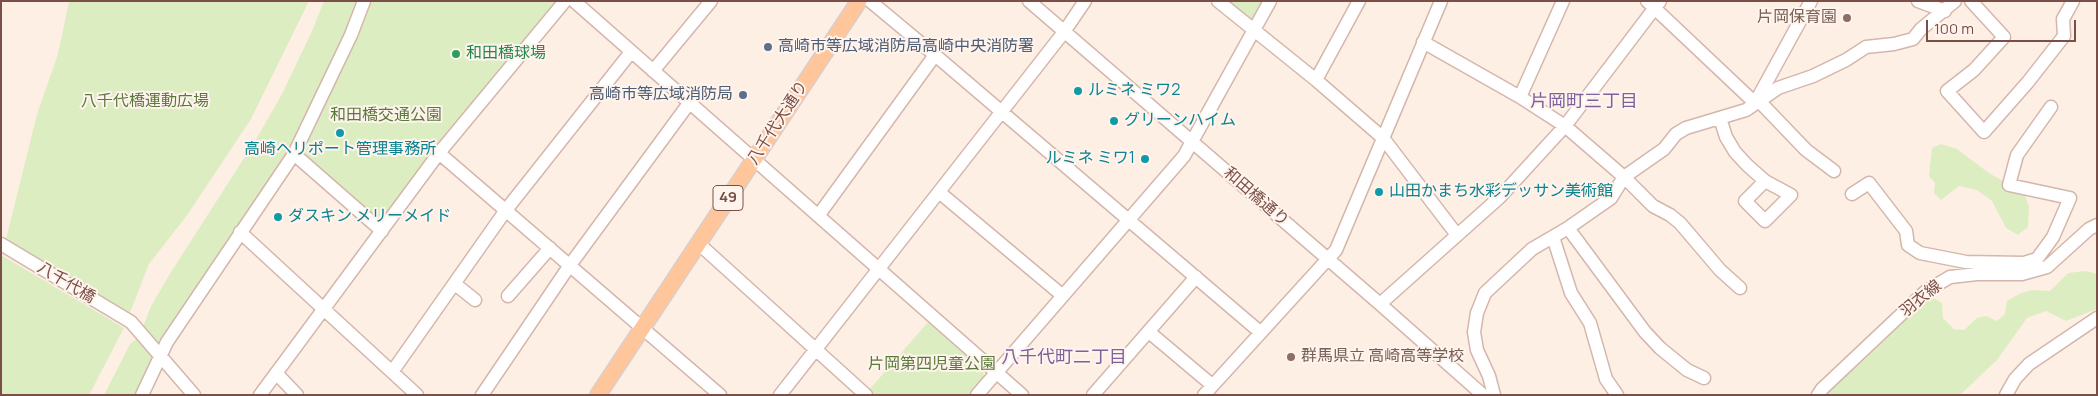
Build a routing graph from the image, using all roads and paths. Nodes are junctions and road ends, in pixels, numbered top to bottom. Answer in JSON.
{"nodes":[{"id":1,"x":364,"y":1,"type":"edge"},
{"id":2,"x":565,"y":1,"type":"edge"},
{"id":3,"x":574,"y":1,"type":"edge"},
{"id":4,"x":711,"y":1,"type":"edge"},
{"id":5,"x":859,"y":1,"type":"edge"},
{"id":6,"x":870,"y":1,"type":"edge"},
{"id":7,"x":1028,"y":1,"type":"edge"},
{"id":8,"x":1085,"y":1,"type":"edge"},
{"id":9,"x":1218,"y":1,"type":"edge"},
{"id":10,"x":1270,"y":1,"type":"edge"},
{"id":11,"x":1358,"y":1,"type":"edge"},
{"id":12,"x":1441,"y":1,"type":"edge"},
{"id":13,"x":1564,"y":1,"type":"edge"},
{"id":14,"x":1811,"y":1,"type":"edge"},
{"id":15,"x":1918,"y":1,"type":"edge"},
{"id":16,"x":1955,"y":1,"type":"edge"},
{"id":17,"x":1971,"y":1,"type":"edge"},
{"id":18,"x":2073,"y":1,"type":"edge"},
{"id":19,"x":1654,"y":4,"type":"edge"},
{"id":20,"x":1945,"y":11,"type":"junction"},
{"id":21,"x":1254,"y":31,"type":"junction"},
{"id":22,"x":1064,"y":32,"type":"junction"},
{"id":23,"x":1423,"y":42,"type":"junction"},
{"id":24,"x":631,"y":52,"type":"junction"},
{"id":25,"x":935,"y":55,"type":"junction"},
{"id":26,"x":653,"y":71,"type":"junction"},
{"id":27,"x":1316,"y":80,"type":"junction"},
{"id":28,"x":1520,"y":97,"type":"junction"},
{"id":29,"x":690,"y":102,"type":"junction"},
{"id":30,"x":1757,"y":102,"type":"junction"},
{"id":31,"x":2051,"y":107,"type":"dead end"},
{"id":32,"x":1001,"y":112,"type":"junction"},
{"id":33,"x":1720,"y":118,"type":"junction"},
{"id":34,"x":1566,"y":126,"type":"junction"},
{"id":35,"x":1383,"y":138,"type":"junction"},
{"id":36,"x":1191,"y":142,"type":"junction"},
{"id":37,"x":439,"y":152,"type":"junction"},
{"id":38,"x":294,"y":154,"type":"junction"},
{"id":39,"x":755,"y":159,"type":"junction"},
{"id":40,"x":1834,"y":170,"type":"dead end"},
{"id":41,"x":1624,"y":177,"type":"junction"},
{"id":42,"x":1765,"y":181,"type":"dead end"},
{"id":43,"x":939,"y":192,"type":"junction"},
{"id":44,"x":1852,"y":194,"type":"dead end"},
{"id":45,"x":506,"y":210,"type":"junction"},
{"id":46,"x":818,"y":216,"type":"junction"},
{"id":47,"x":1129,"y":221,"type":"junction"},
{"id":48,"x":2097,"y":225,"type":"edge"},
{"id":49,"x":1568,"y":228,"type":"junction"},
{"id":50,"x":382,"y":231,"type":"junction"},
{"id":51,"x":240,"y":232,"type":"junction"},
{"id":52,"x":1457,"y":236,"type":"junction"},
{"id":53,"x":1554,"y":237,"type":"junction"},
{"id":54,"x":698,"y":243,"type":"junction"},
{"id":55,"x":1,"y":244,"type":"edge"},
{"id":56,"x":550,"y":248,"type":"junction"},
{"id":57,"x":1328,"y":259,"type":"junction"},
{"id":58,"x":570,"y":266,"type":"junction"},
{"id":59,"x":2023,"y":268,"type":"junction"},
{"id":60,"x":878,"y":269,"type":"junction"},
{"id":61,"x":1196,"y":277,"type":"junction"},
{"id":62,"x":455,"y":284,"type":"junction"},
{"id":63,"x":1740,"y":288,"type":"dead end"},
{"id":64,"x":508,"y":296,"type":"dead end"},
{"id":65,"x":1063,"y":296,"type":"junction"},
{"id":66,"x":475,"y":300,"type":"dead end"},
{"id":67,"x":1380,"y":304,"type":"junction"},
{"id":68,"x":324,"y":309,"type":"junction"},
{"id":69,"x":2097,"y":318,"type":"edge"},
{"id":70,"x":642,"y":329,"type":"junction"},
{"id":71,"x":1148,"y":332,"type":"junction"},
{"id":72,"x":1260,"y":332,"type":"junction"},
{"id":73,"x":816,"y":349,"type":"junction"},
{"id":74,"x":160,"y":356,"type":"junction"},
{"id":75,"x":392,"y":372,"type":"junction"},
{"id":76,"x":996,"y":372,"type":"junction"},
{"id":77,"x":276,"y":373,"type":"junction"},
{"id":78,"x":1704,"y":378,"type":"dead end"},
{"id":79,"x":1208,"y":390,"type":"edge"},
{"id":80,"x":142,"y":395,"type":"edge"},
{"id":81,"x":194,"y":395,"type":"edge"},
{"id":82,"x":260,"y":395,"type":"edge"},
{"id":83,"x":297,"y":395,"type":"edge"},
{"id":84,"x":416,"y":395,"type":"edge"},
{"id":85,"x":482,"y":395,"type":"edge"},
{"id":86,"x":598,"y":395,"type":"edge"},
{"id":87,"x":720,"y":395,"type":"edge"},
{"id":88,"x":780,"y":395,"type":"edge"},
{"id":89,"x":866,"y":395,"type":"edge"},
{"id":90,"x":977,"y":395,"type":"edge"},
{"id":91,"x":1022,"y":395,"type":"edge"},
{"id":92,"x":1093,"y":395,"type":"edge"},
{"id":93,"x":1483,"y":395,"type":"edge"},
{"id":94,"x":1494,"y":395,"type":"edge"},
{"id":95,"x":1617,"y":395,"type":"edge"},
{"id":96,"x":1818,"y":395,"type":"edge"},
{"id":97,"x":2006,"y":395,"type":"edge"}],
"edges":[{"from":1,"to":38,"type":"street"},
{"from":2,"to":37,"type":"street"},
{"from":3,"to":24,"type":"street"},
{"from":4,"to":26,"type":"street"},
{"from":5,"to":39,"type":"main road","name":"八千代大通り","number":"49"},
{"from":6,"to":25,"type":"street"},
{"from":7,"to":22,"type":"street","name":"和田橋通り"},
{"from":8,"to":22,"type":"street"},
{"from":9,"to":21,"type":"street"},
{"from":10,"to":21,"type":"street"},
{"from":11,"to":27,"type":"street"},
{"from":12,"to":23,"type":"street"},
{"from":13,"to":28,"type":"street"},
{"from":14,"to":30,"type":"street"},
{"from":15,"to":20,"type":"street"},
{"from":16,"to":20,"type":"street"},
{"from":17,"to":18,"type":"street"},
{"from":19,"to":30,"type":"street"},
{"from":19,"to":34,"type":"street"},
{"from":20,"to":30,"type":"street"},
{"from":21,"to":27,"type":"street"},
{"from":21,"to":36,"type":"street"},
{"from":22,"to":32,"type":"street"},
{"from":22,"to":36,"type":"street","name":"和田橋通り"},
{"from":23,"to":28,"type":"street"},
{"from":23,"to":35,"type":"street"},
{"from":24,"to":26,"type":"street"},
{"from":24,"to":45,"type":"street"},
{"from":25,"to":32,"type":"street"},
{"from":25,"to":46,"type":"street"},
{"from":26,"to":29,"type":"street"},
{"from":27,"to":35,"type":"street"},
{"from":28,"to":34,"type":"street"},
{"from":29,"to":39,"type":"street"},
{"from":29,"to":58,"type":"street"},
{"from":30,"to":33,"type":"street"},
{"from":30,"to":40,"type":"street"},
{"from":31,"to":59,"type":"street"},
{"from":32,"to":43,"type":"street"},
{"from":32,"to":47,"type":"street"},
{"from":33,"to":41,"type":"street"},
{"from":33,"to":42,"type":"street"},
{"from":34,"to":41,"type":"street"},
{"from":34,"to":52,"type":"street"},
{"from":35,"to":52,"type":"street"},
{"from":35,"to":57,"type":"street"},
{"from":36,"to":47,"type":"street"},
{"from":36,"to":57,"type":"street","name":"和田橋通り"},
{"from":37,"to":45,"type":"street"},
{"from":37,"to":50,"type":"street"},
{"from":38,"to":50,"type":"street"},
{"from":38,"to":51,"type":"street"},
{"from":39,"to":46,"type":"street"},
{"from":39,"to":54,"type":"main road","name":"八千代大通り","number":"49"},
{"from":41,"to":49,"type":"street"},
{"from":41,"to":63,"type":"street"},
{"from":43,"to":60,"type":"street"},
{"from":43,"to":65,"type":"street"},
{"from":44,"to":59,"type":"street"},
{"from":45,"to":56,"type":"street"},
{"from":45,"to":62,"type":"street"},
{"from":46,"to":60,"type":"street"},
{"from":47,"to":61,"type":"street"},
{"from":47,"to":65,"type":"street"},
{"from":48,"to":59,"type":"street","name":"羽衣線"},
{"from":49,"to":53,"type":"street"},
{"from":49,"to":78,"type":"street"},
{"from":50,"to":68,"type":"street"},
{"from":51,"to":68,"type":"street"},
{"from":51,"to":74,"type":"street"},
{"from":52,"to":67,"type":"street"},
{"from":53,"to":94,"type":"street"},
{"from":53,"to":95,"type":"street"},
{"from":54,"to":70,"type":"main road","name":"八千代大通り","number":"49"},
{"from":54,"to":73,"type":"street"},
{"from":55,"to":74,"type":"street","name":"八千代橋"},
{"from":56,"to":58,"type":"street"},
{"from":56,"to":64,"type":"street"},
{"from":57,"to":67,"type":"street","name":"和田橋通り"},
{"from":57,"to":72,"type":"street"},
{"from":58,"to":70,"type":"street"},
{"from":58,"to":85,"type":"street"},
{"from":59,"to":96,"type":"street","name":"羽衣線"},
{"from":60,"to":73,"type":"street"},
{"from":60,"to":76,"type":"street"},
{"from":61,"to":71,"type":"street"},
{"from":61,"to":72,"type":"street"},
{"from":62,"to":66,"type":"street"},
{"from":62,"to":75,"type":"street"},
{"from":65,"to":76,"type":"street"},
{"from":67,"to":93,"type":"street","name":"和田橋通り"},
{"from":68,"to":75,"type":"street"},
{"from":68,"to":77,"type":"street"},
{"from":69,"to":97,"type":"street"},
{"from":70,"to":86,"type":"main road","name":"八千代大通り","number":"49"},
{"from":70,"to":87,"type":"street"},
{"from":71,"to":79,"type":"street"},
{"from":71,"to":92,"type":"street"},
{"from":72,"to":79,"type":"street"},
{"from":73,"to":88,"type":"street"},
{"from":73,"to":89,"type":"street"},
{"from":74,"to":80,"type":"street"},
{"from":74,"to":81,"type":"street","name":"八千代橋"},
{"from":75,"to":84,"type":"street"},
{"from":76,"to":90,"type":"street"},
{"from":76,"to":91,"type":"street"},
{"from":77,"to":82,"type":"street"},
{"from":77,"to":83,"type":"street"}]}
